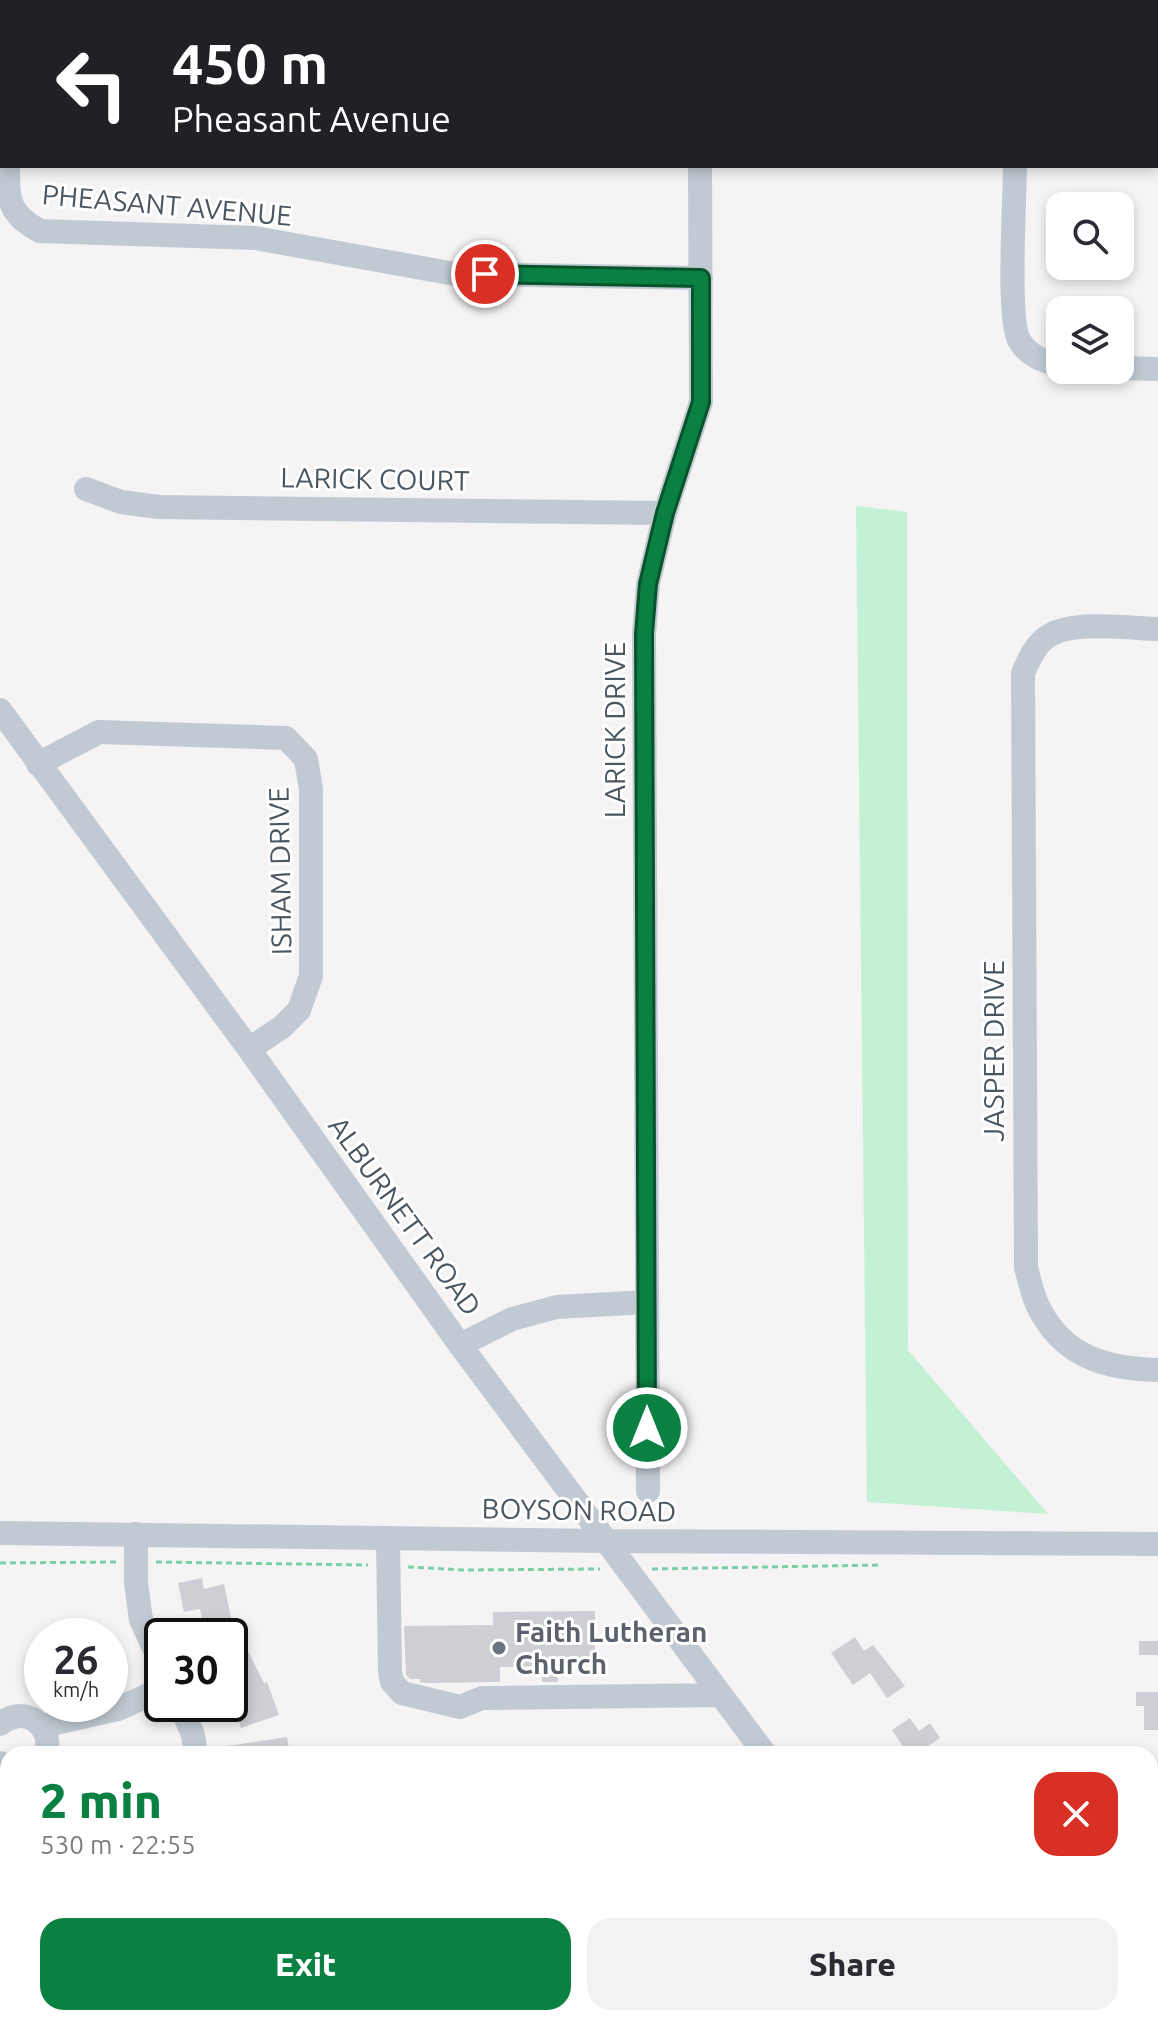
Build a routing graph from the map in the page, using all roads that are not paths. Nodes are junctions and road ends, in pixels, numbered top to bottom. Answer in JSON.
{"nodes":[{"id":1,"x":8,"y":168,"type":"edge"},
{"id":2,"x":700,"y":168,"type":"edge"},
{"id":3,"x":1015,"y":168,"type":"edge"},
{"id":4,"x":701,"y":278,"type":"junction"},
{"id":5,"x":1046,"y":361,"type":"edge"},
{"id":6,"x":1134,"y":368,"type":"edge"},
{"id":7,"x":1158,"y":369,"type":"edge"},
{"id":8,"x":86,"y":489,"type":"dead end"},
{"id":9,"x":665,"y":513,"type":"junction"},
{"id":10,"x":1158,"y":629,"type":"edge"},
{"id":11,"x":0,"y":710,"type":"edge"},
{"id":12,"x":38,"y":764,"type":"junction"},
{"id":13,"x":249,"y":1049,"type":"junction"},
{"id":14,"x":647,"y":1302,"type":"junction"},
{"id":15,"x":460,"y":1345,"type":"junction"},
{"id":16,"x":1158,"y":1370,"type":"edge"},
{"id":17,"x":648,"y":1491,"type":"dead end"},
{"id":18,"x":0,"y":1533,"type":"edge"},
{"id":19,"x":136,"y":1534,"type":"junction"},
{"id":20,"x":388,"y":1538,"type":"junction"},
{"id":21,"x":606,"y":1541,"type":"junction"},
{"id":22,"x":1158,"y":1544,"type":"edge"},
{"id":23,"x":144,"y":1626,"type":"edge"},
{"id":24,"x":721,"y":1695,"type":"junction"},
{"id":25,"x":144,"y":1697,"type":"edge"},
{"id":26,"x":188,"y":1722,"type":"edge"},
{"id":27,"x":0,"y":1724,"type":"edge"},
{"id":28,"x":42,"y":1726,"type":"junction"},
{"id":29,"x":47,"y":1746,"type":"edge"},
{"id":30,"x":195,"y":1746,"type":"edge"},
{"id":31,"x":759,"y":1746,"type":"edge"}],
"edges":[{"from":1,"to":4,"type":"street","name":"PHEASANT AVENUE"},
{"from":2,"to":4,"type":"street","name":"LARICK DRIVE"},
{"from":3,"to":5,"type":"street"},
{"from":4,"to":9,"type":"street","name":"LARICK DRIVE"},
{"from":6,"to":7,"type":"street"},
{"from":8,"to":9,"type":"street","name":"LARICK COURT"},
{"from":9,"to":14,"type":"street","name":"LARICK DRIVE"},
{"from":10,"to":16,"type":"street","name":"JASPER DRIVE"},
{"from":11,"to":12,"type":"street","name":"ALBURNETT ROAD"},
{"from":12,"to":13,"type":"street","name":"ALBURNETT ROAD"},
{"from":12,"to":13,"type":"street","name":"ISHAM DRIVE"},
{"from":13,"to":15,"type":"street","name":"ALBURNETT ROAD"},
{"from":14,"to":15,"type":"street"},
{"from":14,"to":17,"type":"street","name":"LARICK DRIVE"},
{"from":15,"to":21,"type":"street","name":"ALBURNETT ROAD"},
{"from":18,"to":19,"type":"street","name":"BOYSON ROAD"},
{"from":19,"to":20,"type":"street","name":"BOYSON ROAD"},
{"from":19,"to":23,"type":"street"},
{"from":20,"to":21,"type":"street","name":"BOYSON ROAD"},
{"from":20,"to":24,"type":"street"},
{"from":21,"to":22,"type":"street","name":"BOYSON ROAD"},
{"from":21,"to":24,"type":"street","name":"ALBURNETT ROAD"},
{"from":24,"to":31,"type":"street","name":"ALBURNETT ROAD"},
{"from":25,"to":28,"type":"street"},
{"from":26,"to":30,"type":"street"},
{"from":27,"to":28,"type":"street"},
{"from":28,"to":29,"type":"street"}]}
